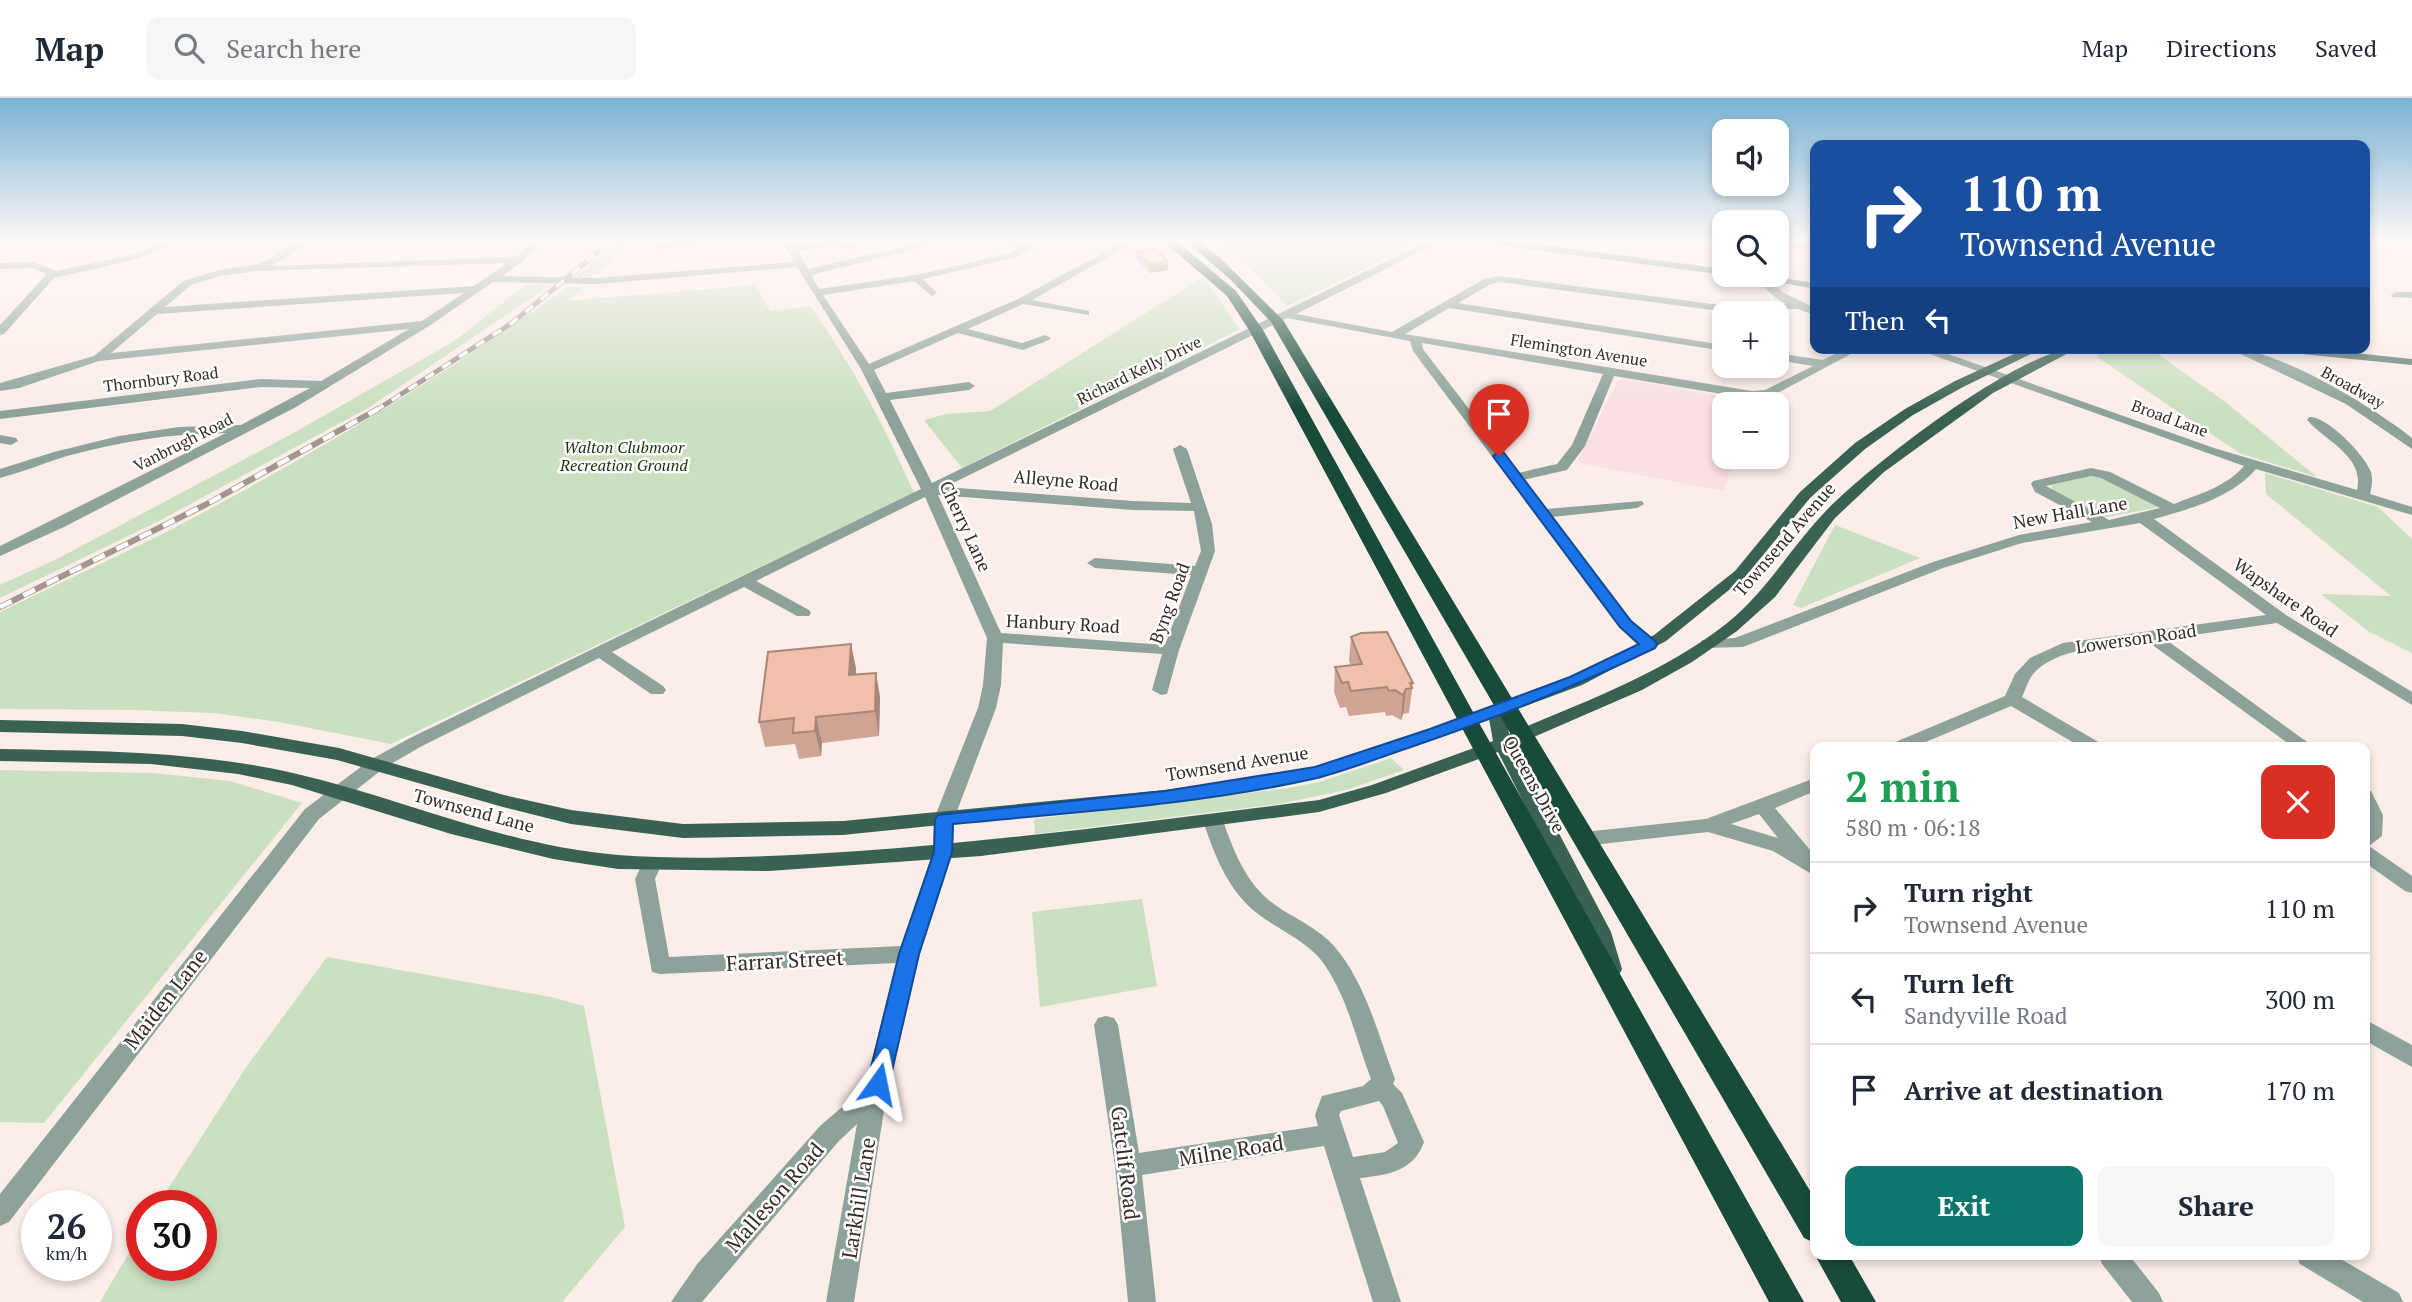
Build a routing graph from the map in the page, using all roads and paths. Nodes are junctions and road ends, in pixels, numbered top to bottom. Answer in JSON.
{"nodes":[{"id":1,"x":31,"y":296,"type":"edge"},
{"id":2,"x":172,"y":296,"type":"edge"},
{"id":3,"x":370,"y":296,"type":"edge"},
{"id":4,"x":466,"y":296,"type":"edge"},
{"id":5,"x":818,"y":296,"type":"edge"},
{"id":6,"x":1031,"y":296,"type":"edge"},
{"id":7,"x":1233,"y":296,"type":"edge"},
{"id":8,"x":1256,"y":296,"type":"edge"},
{"id":9,"x":1326,"y":296,"type":"edge"},
{"id":10,"x":1460,"y":296,"type":"edge"},
{"id":11,"x":1629,"y":296,"type":"edge"},
{"id":12,"x":1784,"y":296,"type":"edge"},
{"id":13,"x":1022,"y":301,"type":"junction"},
{"id":14,"x":1446,"y":304,"type":"junction"},
{"id":15,"x":1800,"y":306,"type":"junction"},
{"id":16,"x":1810,"y":310,"type":"edge"},
{"id":17,"x":153,"y":311,"type":"junction"},
{"id":18,"x":1085,"y":313,"type":"dead end"},
{"id":19,"x":1282,"y":318,"type":"junction"},
{"id":20,"x":425,"y":324,"type":"junction"},
{"id":21,"x":956,"y":329,"type":"junction"},
{"id":22,"x":1256,"y":330,"type":"junction"},
{"id":23,"x":0,"y":332,"type":"edge"},
{"id":24,"x":1394,"y":335,"type":"junction"},
{"id":25,"x":1045,"y":338,"type":"dead end"},
{"id":26,"x":1415,"y":339,"type":"junction"},
{"id":27,"x":1712,"y":346,"type":"edge"},
{"id":28,"x":1023,"y":347,"type":"junction"},
{"id":29,"x":2370,"y":348,"type":"edge"},
{"id":30,"x":2412,"y":352,"type":"edge"},
{"id":31,"x":1845,"y":354,"type":"edge"},
{"id":32,"x":1936,"y":354,"type":"edge"},
{"id":33,"x":2025,"y":354,"type":"edge"},
{"id":34,"x":2060,"y":354,"type":"edge"},
{"id":35,"x":2247,"y":354,"type":"edge"},
{"id":36,"x":2331,"y":354,"type":"edge"},
{"id":37,"x":1011,"y":356,"type":"dead end"},
{"id":38,"x":98,"y":358,"type":"junction"},
{"id":39,"x":1789,"y":358,"type":"edge"},
{"id":40,"x":2412,"y":362,"type":"edge"},
{"id":41,"x":1824,"y":365,"type":"junction"},
{"id":42,"x":867,"y":369,"type":"junction"},
{"id":43,"x":1610,"y":372,"type":"junction"},
{"id":44,"x":1986,"y":372,"type":"junction"},
{"id":45,"x":2009,"y":380,"type":"junction"},
{"id":46,"x":326,"y":385,"type":"junction"},
{"id":47,"x":0,"y":387,"type":"edge"},
{"id":48,"x":969,"y":387,"type":"dead end"},
{"id":49,"x":882,"y":397,"type":"junction"},
{"id":50,"x":0,"y":415,"type":"edge"},
{"id":51,"x":2313,"y":420,"type":"dead end"},
{"id":52,"x":245,"y":430,"type":"junction"},
{"id":53,"x":2412,"y":445,"type":"edge"},
{"id":54,"x":1180,"y":449,"type":"dead end"},
{"id":55,"x":2252,"y":464,"type":"junction"},
{"id":56,"x":0,"y":474,"type":"edge"},
{"id":57,"x":1516,"y":477,"type":"junction"},
{"id":58,"x":929,"y":491,"type":"junction"},
{"id":59,"x":2362,"y":495,"type":"junction"},
{"id":60,"x":1637,"y":503,"type":"dead end"},
{"id":61,"x":1200,"y":507,"type":"junction"},
{"id":62,"x":2173,"y":509,"type":"junction"},
{"id":63,"x":2412,"y":511,"type":"edge"},
{"id":64,"x":1542,"y":514,"type":"junction"},
{"id":65,"x":2143,"y":518,"type":"junction"},
{"id":66,"x":2108,"y":525,"type":"junction"},
{"id":67,"x":0,"y":552,"type":"edge"},
{"id":68,"x":1096,"y":563,"type":"dead end"},
{"id":69,"x":1202,"y":571,"type":"junction"},
{"id":70,"x":745,"y":580,"type":"junction"},
{"id":71,"x":803,"y":613,"type":"dead end"},
{"id":72,"x":2280,"y":618,"type":"junction"},
{"id":73,"x":2150,"y":636,"type":"junction"},
{"id":74,"x":995,"y":638,"type":"junction"},
{"id":75,"x":1708,"y":644,"type":"junction"},
{"id":76,"x":1649,"y":645,"type":"junction"},
{"id":77,"x":1171,"y":650,"type":"junction"},
{"id":78,"x":601,"y":652,"type":"junction"},
{"id":79,"x":657,"y":690,"type":"dead end"},
{"id":80,"x":1161,"y":690,"type":"dead end"},
{"id":81,"x":2012,"y":699,"type":"junction"},
{"id":82,"x":2412,"y":700,"type":"edge"},
{"id":83,"x":1505,"y":708,"type":"junction"},
{"id":84,"x":1467,"y":721,"type":"junction"},
{"id":85,"x":0,"y":726,"type":"edge"},
{"id":86,"x":1911,"y":742,"type":"edge"},
{"id":87,"x":2085,"y":742,"type":"edge"},
{"id":88,"x":2298,"y":742,"type":"edge"},
{"id":89,"x":1503,"y":743,"type":"junction"},
{"id":90,"x":0,"y":755,"type":"edge"},
{"id":91,"x":377,"y":764,"type":"junction"},
{"id":92,"x":1810,"y":786,"type":"edge"},
{"id":93,"x":340,"y":792,"type":"junction"},
{"id":94,"x":2370,"y":805,"type":"edge"},
{"id":95,"x":1763,"y":806,"type":"junction"},
{"id":96,"x":944,"y":819,"type":"junction"},
{"id":97,"x":1213,"y":821,"type":"junction"},
{"id":98,"x":1708,"y":825,"type":"junction"},
{"id":99,"x":2370,"y":837,"type":"edge"},
{"id":100,"x":1584,"y":839,"type":"junction"},
{"id":101,"x":943,"y":852,"type":"junction"},
{"id":102,"x":2370,"y":856,"type":"edge"},
{"id":103,"x":652,"y":863,"type":"junction"},
{"id":104,"x":1810,"y":863,"type":"edge"},
{"id":105,"x":1810,"y":864,"type":"edge"},
{"id":106,"x":2412,"y":886,"type":"edge"},
{"id":107,"x":909,"y":954,"type":"junction"},
{"id":108,"x":1106,"y":1025,"type":"dead end"},
{"id":109,"x":2370,"y":1032,"type":"edge"},
{"id":110,"x":2412,"y":1057,"type":"edge"},
{"id":111,"x":1381,"y":1087,"type":"junction"},
{"id":112,"x":873,"y":1104,"type":"junction"},
{"id":113,"x":1333,"y":1134,"type":"junction"},
{"id":114,"x":1128,"y":1166,"type":"junction"},
{"id":115,"x":1346,"y":1169,"type":"junction"},
{"id":116,"x":0,"y":1213,"type":"edge"},
{"id":117,"x":1810,"y":1220,"type":"edge"},
{"id":118,"x":1834,"y":1260,"type":"edge"},
{"id":119,"x":2116,"y":1260,"type":"edge"},
{"id":120,"x":2318,"y":1260,"type":"edge"},
{"id":121,"x":685,"y":1302,"type":"edge"},
{"id":122,"x":840,"y":1302,"type":"edge"},
{"id":123,"x":1142,"y":1302,"type":"edge"},
{"id":124,"x":1387,"y":1302,"type":"edge"},
{"id":125,"x":1787,"y":1302,"type":"edge"},
{"id":126,"x":1858,"y":1302,"type":"edge"},
{"id":127,"x":2149,"y":1302,"type":"edge"},
{"id":128,"x":2389,"y":1302,"type":"edge"}],
"edges":[{"from":1,"to":23,"type":"street"},
{"from":2,"to":17,"type":"street"},
{"from":3,"to":17,"type":"street"},
{"from":4,"to":20,"type":"street","name":"Vanbrugh Road"},
{"from":5,"to":42,"type":"street","name":"Cherry Lane"},
{"from":6,"to":13,"type":"street"},
{"from":7,"to":22,"type":"highway","name":"Queens Drive"},
{"from":8,"to":19,"type":"highway","name":"Queens Drive"},
{"from":9,"to":19,"type":"street","name":"Richard Kelly Drive"},
{"from":10,"to":14,"type":"street"},
{"from":11,"to":15,"type":"street"},
{"from":12,"to":15,"type":"street"},
{"from":13,"to":18,"type":"street"},
{"from":13,"to":21,"type":"street"},
{"from":14,"to":24,"type":"street"},
{"from":14,"to":27,"type":"street"},
{"from":15,"to":16,"type":"street"},
{"from":17,"to":38,"type":"street"},
{"from":19,"to":22,"type":"street","name":"Richard Kelly Drive"},
{"from":19,"to":24,"type":"street","name":"Flemington Avenue"},
{"from":19,"to":83,"type":"highway","name":"Queens Drive"},
{"from":20,"to":38,"type":"street"},
{"from":20,"to":46,"type":"street","name":"Vanbrugh Road"},
{"from":21,"to":28,"type":"street"},
{"from":21,"to":42,"type":"street"},
{"from":22,"to":58,"type":"street","name":"Richard Kelly Drive"},
{"from":22,"to":84,"type":"highway","name":"Queens Drive"},
{"from":24,"to":26,"type":"street","name":"Flemington Avenue"},
{"from":25,"to":28,"type":"street"},
{"from":26,"to":43,"type":"street","name":"Flemington Avenue"},
{"from":26,"to":57,"type":"street"},
{"from":28,"to":37,"type":"street"},
{"from":29,"to":30,"type":"street"},
{"from":31,"to":41,"type":"street","name":"Flemington Avenue"},
{"from":32,"to":44,"type":"street","name":"Broad Lane"},
{"from":33,"to":44,"type":"main road","name":"Townsend Avenue"},
{"from":34,"to":45,"type":"main road","name":"Townsend Avenue"},
{"from":35,"to":53,"type":"street","name":"Broadway"},
{"from":36,"to":40,"type":"street"},
{"from":38,"to":47,"type":"street"},
{"from":39,"to":41,"type":"street"},
{"from":41,"to":43,"type":"street","name":"Flemington Avenue"},
{"from":42,"to":49,"type":"street","name":"Cherry Lane"},
{"from":43,"to":57,"type":"street"},
{"from":44,"to":45,"type":"street","name":"Broad Lane"},
{"from":44,"to":76,"type":"main road","name":"Townsend Avenue"},
{"from":45,"to":55,"type":"street","name":"Broad Lane"},
{"from":45,"to":75,"type":"main road","name":"Townsend Avenue"},
{"from":46,"to":50,"type":"street","name":"Thornbury Road"},
{"from":46,"to":52,"type":"street","name":"Vanbrugh Road"},
{"from":48,"to":49,"type":"street"},
{"from":49,"to":58,"type":"street","name":"Cherry Lane"},
{"from":51,"to":59,"type":"street"},
{"from":52,"to":56,"type":"street"},
{"from":52,"to":67,"type":"street","name":"Vanbrugh Road"},
{"from":54,"to":61,"type":"street","name":"Byng Road"},
{"from":55,"to":59,"type":"street","name":"Broad Lane"},
{"from":55,"to":62,"type":"street","name":"New Hall Lane"},
{"from":57,"to":64,"type":"street"},
{"from":58,"to":61,"type":"street","name":"Alleyne Road"},
{"from":58,"to":70,"type":"street","name":"Richard Kelly Drive"},
{"from":58,"to":74,"type":"street","name":"Cherry Lane"},
{"from":59,"to":63,"type":"street","name":"Broad Lane"},
{"from":60,"to":64,"type":"street"},
{"from":61,"to":69,"type":"street","name":"Byng Road"},
{"from":62,"to":65,"type":"street","name":"New Hall Lane"},
{"from":62,"to":66,"type":"street"},
{"from":64,"to":76,"type":"street"},
{"from":65,"to":66,"type":"street","name":"New Hall Lane"},
{"from":65,"to":72,"type":"street","name":"Wapshare Road"},
{"from":66,"to":75,"type":"street","name":"New Hall Lane"},
{"from":68,"to":69,"type":"street"},
{"from":69,"to":77,"type":"street","name":"Byng Road"},
{"from":70,"to":71,"type":"street"},
{"from":70,"to":78,"type":"street","name":"Richard Kelly Drive"},
{"from":72,"to":73,"type":"street","name":"Lowerson Road"},
{"from":72,"to":82,"type":"street","name":"Wapshare Road"},
{"from":73,"to":81,"type":"street","name":"Lowerson Road"},
{"from":73,"to":88,"type":"street"},
{"from":74,"to":77,"type":"street","name":"Hanbury Road"},
{"from":74,"to":96,"type":"street","name":"Cherry Lane"},
{"from":75,"to":89,"type":"main road","name":"Townsend Avenue"},
{"from":76,"to":83,"type":"main road","name":"Townsend Avenue"},
{"from":77,"to":80,"type":"street","name":"Byng Road"},
{"from":78,"to":79,"type":"street"},
{"from":78,"to":91,"type":"street","name":"Maiden Lane"},
{"from":81,"to":86,"type":"street"},
{"from":81,"to":87,"type":"street"},
{"from":83,"to":84,"type":"main road","name":"Townsend Avenue"},
{"from":83,"to":89,"type":"highway","name":"Queens Drive"},
{"from":84,"to":89,"type":"highway","name":"Queens Drive"},
{"from":84,"to":96,"type":"main road","name":"Townsend Avenue"},
{"from":85,"to":91,"type":"main road","name":"Townsend Lane"},
{"from":89,"to":97,"type":"main road","name":"Townsend Avenue"},
{"from":89,"to":100,"type":"highway","name":"Queens Drive"},
{"from":89,"to":125,"type":"highway","name":"Queens Drive"},
{"from":90,"to":93,"type":"main road","name":"Townsend Lane"},
{"from":91,"to":93,"type":"street","name":"Maiden Lane"},
{"from":91,"to":96,"type":"main road","name":"Townsend Lane"},
{"from":92,"to":95,"type":"street"},
{"from":93,"to":103,"type":"main road","name":"Townsend Lane"},
{"from":93,"to":116,"type":"street","name":"Maiden Lane"},
{"from":94,"to":99,"type":"street"},
{"from":95,"to":98,"type":"street"},
{"from":95,"to":104,"type":"street"},
{"from":96,"to":101,"type":"street","name":"Cherry Lane"},
{"from":97,"to":101,"type":"main road","name":"Townsend Avenue"},
{"from":97,"to":111,"type":"street"},
{"from":98,"to":100,"type":"street"},
{"from":98,"to":105,"type":"street"},
{"from":100,"to":117,"type":"highway","name":"Queens Drive"},
{"from":101,"to":103,"type":"main road","name":"Townsend Lane"},
{"from":101,"to":107,"type":"street","name":"Larkhill Lane"},
{"from":102,"to":106,"type":"street"},
{"from":103,"to":107,"type":"street","name":"Farrar Street"},
{"from":107,"to":112,"type":"street","name":"Larkhill Lane"},
{"from":108,"to":114,"type":"street","name":"Gatclif Road"},
{"from":109,"to":110,"type":"street"},
{"from":111,"to":113,"type":"street"},
{"from":111,"to":115,"type":"street"},
{"from":112,"to":121,"type":"street","name":"Malleson Road"},
{"from":112,"to":122,"type":"street","name":"Larkhill Lane"},
{"from":113,"to":114,"type":"street","name":"Milne Road"},
{"from":113,"to":115,"type":"street"},
{"from":114,"to":123,"type":"street","name":"Gatclif Road"},
{"from":115,"to":124,"type":"street"},
{"from":118,"to":126,"type":"highway"},
{"from":119,"to":127,"type":"street"},
{"from":120,"to":128,"type":"street"}]}
